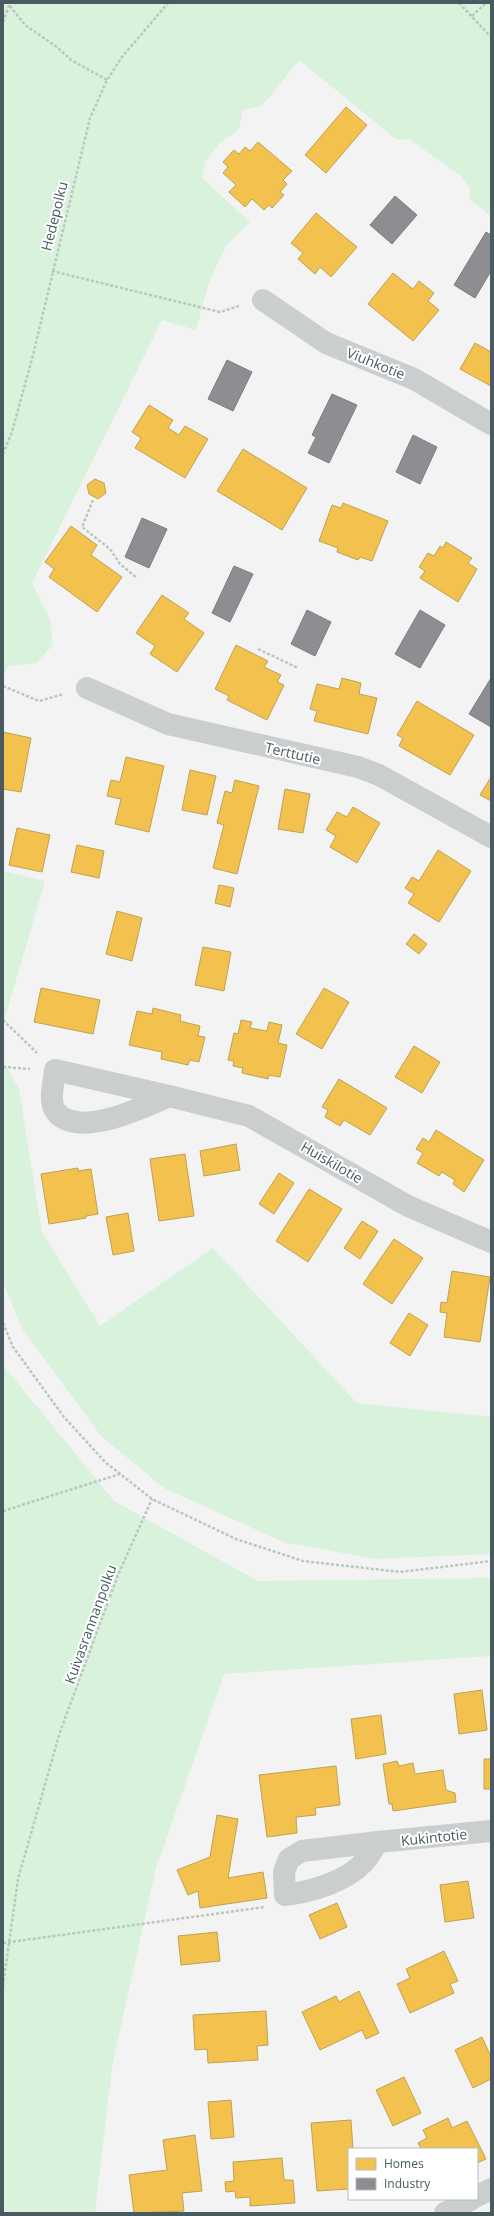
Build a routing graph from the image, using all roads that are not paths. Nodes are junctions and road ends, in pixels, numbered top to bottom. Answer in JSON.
{"nodes":[{"id":1,"x":262,"y":300,"type":"road end"},
{"id":2,"x":491,"y":424,"type":"edge"},
{"id":3,"x":87,"y":688,"type":"road end"},
{"id":4,"x":491,"y":836,"type":"edge"},
{"id":5,"x":169,"y":1096,"type":"junction"},
{"id":6,"x":491,"y":1242,"type":"edge"},
{"id":7,"x":491,"y":1831,"type":"edge"},
{"id":8,"x":378,"y":1842,"type":"junction"},
{"id":9,"x":491,"y":2189,"type":"edge"},
{"id":10,"x":478,"y":2196,"type":"edge"},
{"id":11,"x":470,"y":2200,"type":"edge"},
{"id":12,"x":445,"y":2213,"type":"edge"}],
"edges":[{"from":1,"to":2,"type":"street","name":"Viuhkotie"},
{"from":3,"to":4,"type":"street","name":"Terttutie"},
{"from":5,"to":5,"type":"street","name":"Huiskilotie"},
{"from":5,"to":6,"type":"street","name":"Huiskilotie"},
{"from":7,"to":8,"type":"street","name":"Kukintotie"},
{"from":8,"to":8,"type":"street","name":"Kukintotie"},
{"from":9,"to":10,"type":"street"},
{"from":11,"to":12,"type":"street"}]}
